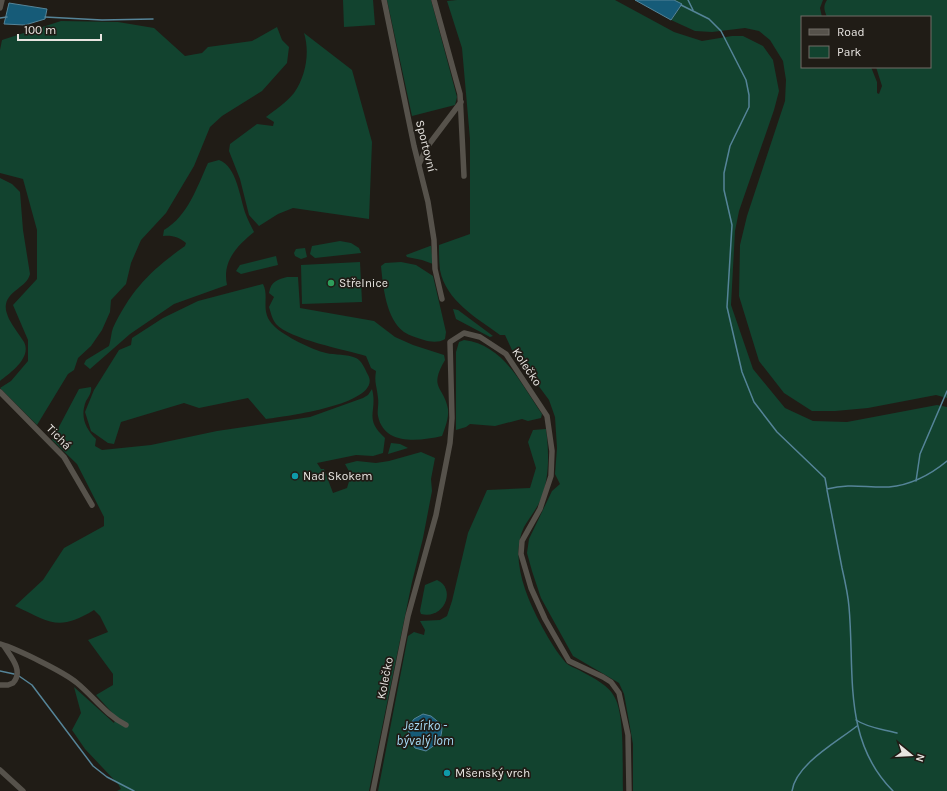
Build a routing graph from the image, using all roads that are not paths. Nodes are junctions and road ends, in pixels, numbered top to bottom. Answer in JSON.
{"nodes":[{"id":1,"x":2,"y":0,"type":"edge"},
{"id":2,"x":384,"y":0,"type":"edge"},
{"id":3,"x":434,"y":0,"type":"edge"},
{"id":4,"x":0,"y":8,"type":"edge"},
{"id":5,"x":461,"y":102,"type":"junction"},
{"id":6,"x":419,"y":164,"type":"junction"},
{"id":7,"x":464,"y":176,"type":"dead end"},
{"id":8,"x":442,"y":299,"type":"dead end"},
{"id":9,"x":0,"y":392,"type":"edge"},
{"id":10,"x":92,"y":505,"type":"dead end"},
{"id":11,"x":2,"y":645,"type":"edge"},
{"id":12,"x":0,"y":685,"type":"edge"},
{"id":13,"x":126,"y":725,"type":"dead end"},
{"id":14,"x":0,"y":770,"type":"edge"},
{"id":15,"x":23,"y":791,"type":"edge"},
{"id":16,"x":373,"y":791,"type":"edge"},
{"id":17,"x":630,"y":791,"type":"edge"}],
"edges":[{"from":1,"to":4,"type":"street"},
{"from":2,"to":6,"type":"street","name":"Sportovní"},
{"from":3,"to":5,"type":"street"},
{"from":5,"to":6,"type":"street"},
{"from":5,"to":7,"type":"street"},
{"from":6,"to":8,"type":"street","name":"Sportovní"},
{"from":9,"to":10,"type":"street","name":"Tichá"},
{"from":11,"to":12,"type":"street"},
{"from":11,"to":13,"type":"street"},
{"from":14,"to":15,"type":"street"},
{"from":16,"to":17,"type":"street","name":"Kolečko"}]}
